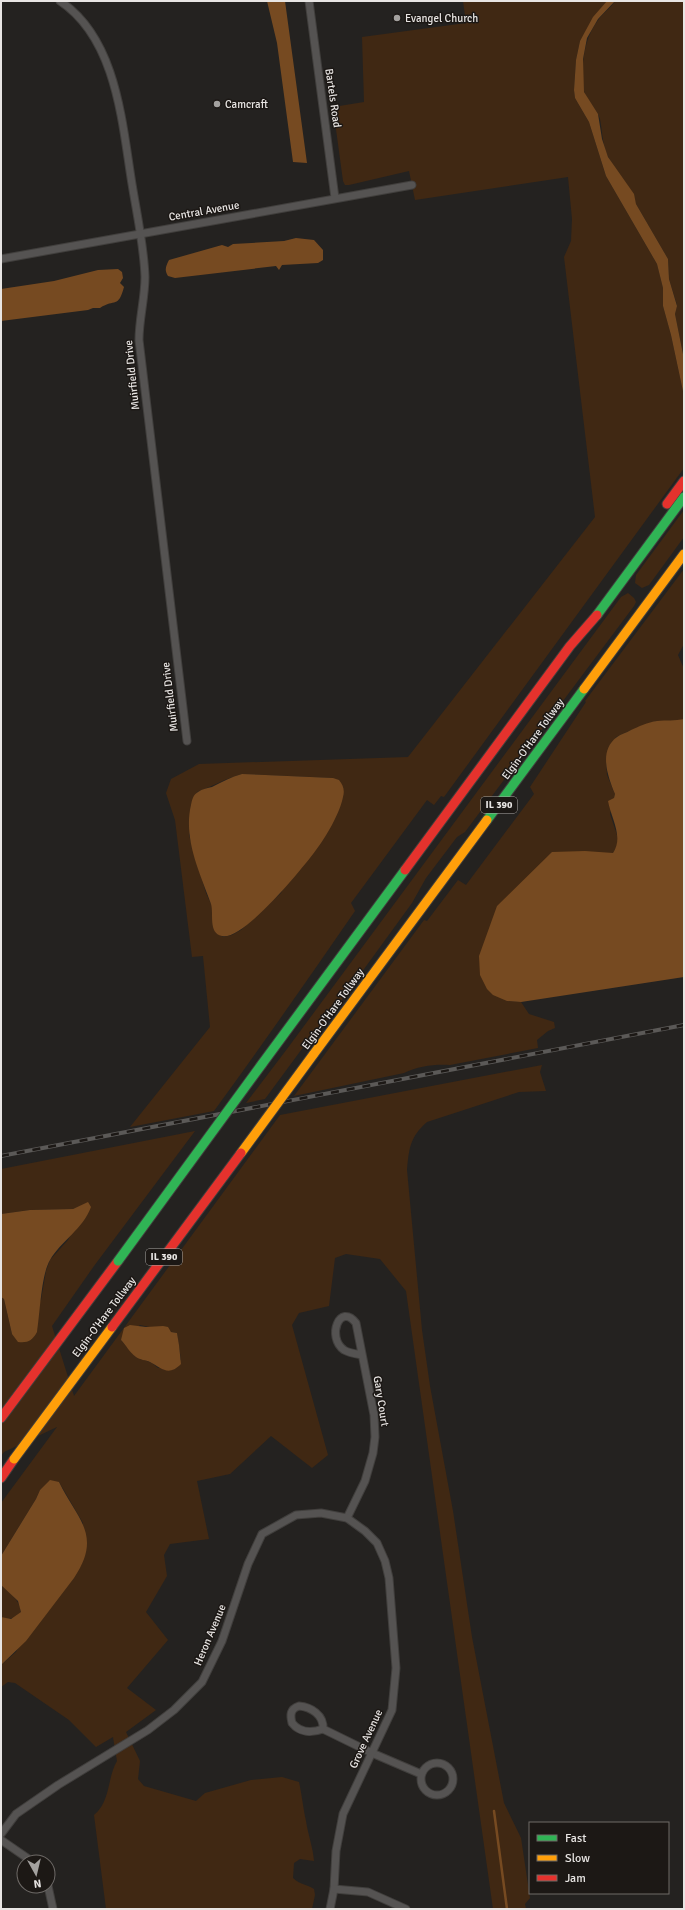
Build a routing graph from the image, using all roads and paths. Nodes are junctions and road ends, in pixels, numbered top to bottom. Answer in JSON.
{"nodes":[{"id":1,"x":60,"y":1,"type":"edge"},
{"id":2,"x":309,"y":1,"type":"edge"},
{"id":3,"x":412,"y":185,"type":"dead end"},
{"id":4,"x":336,"y":198,"type":"junction"},
{"id":5,"x":140,"y":234,"type":"junction"},
{"id":6,"x":1,"y":259,"type":"edge"},
{"id":7,"x":684,"y":481,"type":"edge"},
{"id":8,"x":684,"y":497,"type":"edge"},
{"id":9,"x":684,"y":554,"type":"edge"},
{"id":10,"x":570,"y":646,"type":"junction"},
{"id":11,"x":187,"y":741,"type":"dead end"},
{"id":12,"x":118,"y":1261,"type":"junction"},
{"id":13,"x":362,"y":1355,"type":"junction"},
{"id":14,"x":1,"y":1403,"type":"edge"},
{"id":15,"x":1,"y":1418,"type":"edge"},
{"id":16,"x":1,"y":1478,"type":"edge"},
{"id":17,"x":347,"y":1518,"type":"junction"},
{"id":18,"x":323,"y":1729,"type":"junction"},
{"id":19,"x":372,"y":1753,"type":"junction"},
{"id":20,"x":421,"y":1774,"type":"junction"},
{"id":21,"x":1,"y":1834,"type":"edge"},
{"id":22,"x":1,"y":1840,"type":"edge"},
{"id":23,"x":21,"y":1854,"type":"edge"},
{"id":24,"x":334,"y":1889,"type":"junction"},
{"id":25,"x":50,"y":1894,"type":"edge"},
{"id":26,"x":53,"y":1909,"type":"edge"},
{"id":27,"x":330,"y":1909,"type":"edge"},
{"id":28,"x":406,"y":1909,"type":"edge"}],
"edges":[{"from":1,"to":5,"type":"street","name":"Muirfield Drive"},
{"from":2,"to":4,"type":"street","name":"Bartels Road"},
{"from":3,"to":4,"type":"street","name":"Central Avenue"},
{"from":4,"to":5,"type":"street","name":"Central Avenue"},
{"from":5,"to":6,"type":"street","name":"Central Avenue"},
{"from":5,"to":11,"type":"street","name":"Muirfield Drive"},
{"from":7,"to":10,"type":"highway"},
{"from":8,"to":10,"type":"highway"},
{"from":9,"to":16,"type":"highway","name":"Elgin-O'Hare Tollway","number":"IL 390","bridge":true},
{"from":10,"to":12,"type":"highway","name":"Elgin-O'Hare Tollway","number":"IL 390","bridge":true},
{"from":12,"to":14,"type":"highway"},
{"from":12,"to":15,"type":"highway","name":"Elgin-O'Hare Tollway","number":"IL 390"},
{"from":13,"to":13,"type":"street","name":"Gary Court"},
{"from":13,"to":17,"type":"street","name":"Gary Court"},
{"from":17,"to":19,"type":"street","name":"Grove Avenue"},
{"from":17,"to":21,"type":"street","name":"Heron Avenue"},
{"from":18,"to":18,"type":"street"},
{"from":18,"to":19,"type":"street"},
{"from":19,"to":20,"type":"street"},
{"from":19,"to":24,"type":"street","name":"Grove Avenue"},
{"from":20,"to":20,"type":"street"},
{"from":22,"to":23,"type":"street"},
{"from":24,"to":27,"type":"street","name":"Grove Avenue"},
{"from":24,"to":28,"type":"street"},
{"from":25,"to":26,"type":"street"}]}
